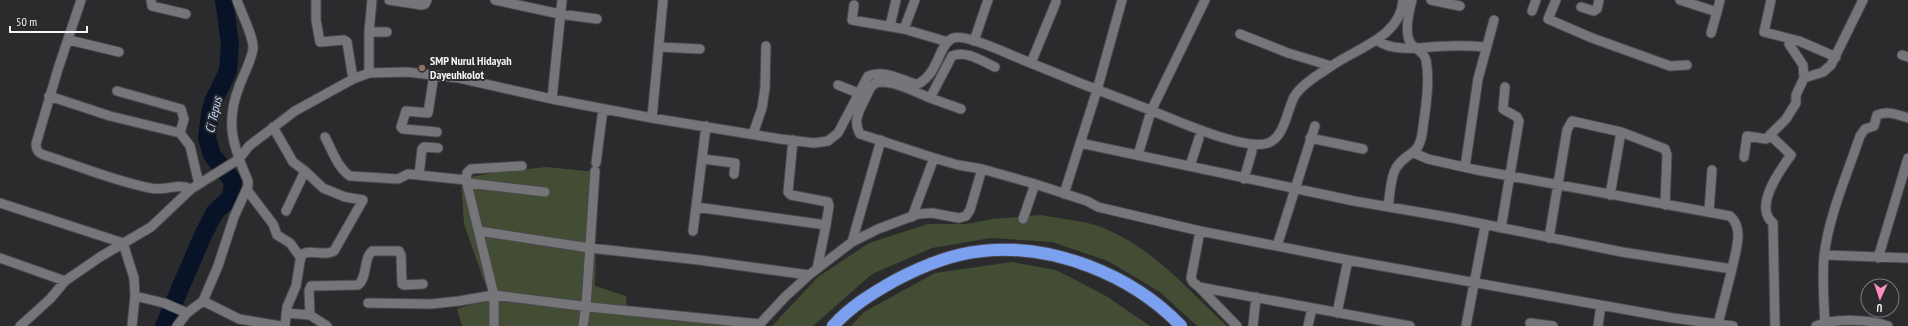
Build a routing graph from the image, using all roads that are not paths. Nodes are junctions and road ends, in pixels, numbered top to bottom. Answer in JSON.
{"nodes":[{"id":1,"x":81,"y":0,"type":"edge"},
{"id":2,"x":151,"y":0,"type":"edge"},
{"id":3,"x":237,"y":0,"type":"edge"},
{"id":4,"x":316,"y":0,"type":"edge"},
{"id":5,"x":372,"y":0,"type":"edge"},
{"id":6,"x":389,"y":0,"type":"edge"},
{"id":7,"x":427,"y":0,"type":"edge"},
{"id":8,"x":495,"y":0,"type":"edge"},
{"id":9,"x":562,"y":0,"type":"edge"},
{"id":10,"x":663,"y":0,"type":"edge"},
{"id":11,"x":896,"y":0,"type":"edge"},
{"id":12,"x":915,"y":0,"type":"edge"},
{"id":13,"x":988,"y":0,"type":"edge"},
{"id":14,"x":1122,"y":0,"type":"edge"},
{"id":15,"x":1205,"y":0,"type":"edge"},
{"id":16,"x":1403,"y":0,"type":"edge"},
{"id":17,"x":1412,"y":0,"type":"edge"},
{"id":18,"x":1430,"y":0,"type":"edge"},
{"id":19,"x":1536,"y":0,"type":"edge"},
{"id":20,"x":1556,"y":0,"type":"edge"},
{"id":21,"x":1599,"y":0,"type":"edge"},
{"id":22,"x":1680,"y":0,"type":"edge"},
{"id":23,"x":1720,"y":0,"type":"edge"},
{"id":24,"x":1771,"y":0,"type":"edge"},
{"id":25,"x":1863,"y":0,"type":"edge"},
{"id":26,"x":1056,"y":2,"type":"dead end"},
{"id":27,"x":854,"y":4,"type":"dead end"},
{"id":28,"x":1460,"y":6,"type":"dead end"},
{"id":29,"x":1582,"y":7,"type":"dead end"},
{"id":30,"x":1532,"y":11,"type":"dead end"},
{"id":31,"x":1717,"y":12,"type":"junction"},
{"id":32,"x":186,"y":14,"type":"dead end"},
{"id":33,"x":560,"y":14,"type":"junction"},
{"id":34,"x":597,"y":19,"type":"dead end"},
{"id":35,"x":1494,"y":20,"type":"dead end"},
{"id":36,"x":890,"y":26,"type":"junction"},
{"id":37,"x":904,"y":29,"type":"junction"},
{"id":38,"x":369,"y":32,"type":"junction"},
{"id":39,"x":387,"y":32,"type":"dead end"},
{"id":40,"x":1711,"y":33,"type":"dead end"},
{"id":41,"x":1240,"y":34,"type":"dead end"},
{"id":42,"x":1790,"y":39,"type":"junction"},
{"id":43,"x":68,"y":40,"type":"junction"},
{"id":44,"x":1377,"y":40,"type":"junction"},
{"id":45,"x":974,"y":41,"type":"junction"},
{"id":46,"x":948,"y":42,"type":"junction"},
{"id":47,"x":766,"y":46,"type":"dead end"},
{"id":48,"x":659,"y":47,"type":"junction"},
{"id":49,"x":1415,"y":47,"type":"junction"},
{"id":50,"x":1486,"y":47,"type":"junction"},
{"id":51,"x":700,"y":49,"type":"dead end"},
{"id":52,"x":119,"y":52,"type":"dead end"},
{"id":53,"x":1836,"y":57,"type":"junction"},
{"id":54,"x":1031,"y":63,"type":"junction"},
{"id":55,"x":1687,"y":65,"type":"dead end"},
{"id":56,"x":1332,"y":66,"type":"junction"},
{"id":57,"x":995,"y":67,"type":"dead end"},
{"id":58,"x":369,"y":74,"type":"junction"},
{"id":59,"x":434,"y":75,"type":"junction"},
{"id":60,"x":1804,"y":78,"type":"junction"},
{"id":61,"x":353,"y":79,"type":"junction"},
{"id":62,"x":838,"y":85,"type":"dead end"},
{"id":63,"x":1505,"y":87,"type":"dead end"},
{"id":64,"x":1097,"y":90,"type":"junction"},
{"id":65,"x":117,"y":91,"type":"dead end"},
{"id":66,"x":858,"y":93,"type":"junction"},
{"id":67,"x":50,"y":96,"type":"junction"},
{"id":68,"x":930,"y":98,"type":"junction"},
{"id":69,"x":552,"y":99,"type":"junction"},
{"id":70,"x":603,"y":109,"type":"junction"},
{"id":71,"x":962,"y":110,"type":"dead end"},
{"id":72,"x":1151,"y":111,"type":"junction"},
{"id":73,"x":652,"y":118,"type":"junction"},
{"id":74,"x":1908,"y":118,"type":"edge"},
{"id":75,"x":706,"y":126,"type":"junction"},
{"id":76,"x":1315,"y":126,"type":"dead end"},
{"id":77,"x":273,"y":127,"type":"junction"},
{"id":78,"x":437,"y":132,"type":"dead end"},
{"id":79,"x":1621,"y":132,"type":"junction"},
{"id":80,"x":180,"y":133,"type":"junction"},
{"id":81,"x":753,"y":134,"type":"junction"},
{"id":82,"x":1770,"y":135,"type":"junction"},
{"id":83,"x":325,"y":137,"type":"dead end"},
{"id":84,"x":1199,"y":138,"type":"dead end"},
{"id":85,"x":1310,"y":138,"type":"junction"},
{"id":86,"x":793,"y":140,"type":"junction"},
{"id":87,"x":881,"y":140,"type":"junction"},
{"id":88,"x":1080,"y":143,"type":"junction"},
{"id":89,"x":438,"y":148,"type":"dead end"},
{"id":90,"x":1363,"y":149,"type":"dead end"},
{"id":91,"x":1252,"y":151,"type":"dead end"},
{"id":92,"x":1414,"y":153,"type":"junction"},
{"id":93,"x":1138,"y":156,"type":"junction"},
{"id":94,"x":1744,"y":157,"type":"dead end"},
{"id":95,"x":934,"y":158,"type":"junction"},
{"id":96,"x":1908,"y":158,"type":"edge"},
{"id":97,"x":703,"y":159,"type":"junction"},
{"id":98,"x":237,"y":160,"type":"junction"},
{"id":99,"x":522,"y":166,"type":"dead end"},
{"id":100,"x":1190,"y":166,"type":"junction"},
{"id":101,"x":1465,"y":167,"type":"junction"},
{"id":102,"x":982,"y":169,"type":"junction"},
{"id":103,"x":1712,"y":170,"type":"dead end"},
{"id":104,"x":306,"y":171,"type":"junction"},
{"id":105,"x":734,"y":174,"type":"dead end"},
{"id":106,"x":419,"y":175,"type":"junction"},
{"id":107,"x":1510,"y":175,"type":"junction"},
{"id":108,"x":1244,"y":179,"type":"junction"},
{"id":109,"x":467,"y":182,"type":"junction"},
{"id":110,"x":200,"y":184,"type":"junction"},
{"id":111,"x":1035,"y":184,"type":"junction"},
{"id":112,"x":1557,"y":186,"type":"junction"},
{"id":113,"x":191,"y":189,"type":"junction"},
{"id":114,"x":1294,"y":189,"type":"junction"},
{"id":115,"x":247,"y":190,"type":"junction"},
{"id":116,"x":545,"y":192,"type":"dead end"},
{"id":117,"x":1064,"y":194,"type":"junction"},
{"id":118,"x":1610,"y":195,"type":"junction"},
{"id":119,"x":0,"y":203,"type":"edge"},
{"id":120,"x":1665,"y":205,"type":"junction"},
{"id":121,"x":696,"y":207,"type":"junction"},
{"id":122,"x":1388,"y":207,"type":"junction"},
{"id":123,"x":286,"y":211,"type":"dead end"},
{"id":124,"x":1709,"y":211,"type":"junction"},
{"id":125,"x":912,"y":217,"type":"junction"},
{"id":126,"x":1023,"y":219,"type":"dead end"},
{"id":127,"x":826,"y":225,"type":"junction"},
{"id":128,"x":1485,"y":226,"type":"junction"},
{"id":129,"x":1501,"y":228,"type":"junction"},
{"id":130,"x":479,"y":231,"type":"junction"},
{"id":131,"x":693,"y":231,"type":"dead end"},
{"id":132,"x":1200,"y":231,"type":"junction"},
{"id":133,"x":1549,"y":238,"type":"junction"},
{"id":134,"x":852,"y":242,"type":"junction"},
{"id":135,"x":123,"y":244,"type":"junction"},
{"id":136,"x":1276,"y":246,"type":"junction"},
{"id":137,"x":590,"y":248,"type":"junction"},
{"id":138,"x":1824,"y":256,"type":"junction"},
{"id":139,"x":0,"y":258,"type":"edge"},
{"id":140,"x":301,"y":258,"type":"junction"},
{"id":141,"x":1878,"y":258,"type":"junction"},
{"id":142,"x":1908,"y":258,"type":"edge"},
{"id":143,"x":1348,"y":260,"type":"junction"},
{"id":144,"x":817,"y":269,"type":"junction"},
{"id":145,"x":1732,"y":269,"type":"junction"},
{"id":146,"x":809,"y":275,"type":"junction"},
{"id":147,"x":64,"y":281,"type":"junction"},
{"id":148,"x":1474,"y":282,"type":"junction"},
{"id":149,"x":423,"y":284,"type":"dead end"},
{"id":150,"x":1199,"y":288,"type":"junction"},
{"id":151,"x":494,"y":295,"type":"junction"},
{"id":152,"x":1142,"y":295,"type":"junction"},
{"id":153,"x":135,"y":296,"type":"junction"},
{"id":154,"x":1256,"y":297,"type":"junction"},
{"id":155,"x":203,"y":301,"type":"junction"},
{"id":156,"x":368,"y":303,"type":"dead end"},
{"id":157,"x":1601,"y":305,"type":"junction"},
{"id":158,"x":586,"y":306,"type":"junction"},
{"id":159,"x":1312,"y":308,"type":"junction"},
{"id":160,"x":1337,"y":312,"type":"junction"},
{"id":161,"x":186,"y":313,"type":"junction"},
{"id":162,"x":286,"y":313,"type":"junction"},
{"id":163,"x":310,"y":315,"type":"junction"},
{"id":164,"x":1363,"y":322,"type":"edge"},
{"id":165,"x":1673,"y":322,"type":"edge"},
{"id":166,"x":1530,"y":323,"type":"dead end"},
{"id":167,"x":1720,"y":324,"type":"junction"},
{"id":168,"x":759,"y":325,"type":"edge"},
{"id":169,"x":1822,"y":325,"type":"edge"},
{"id":170,"x":20,"y":326,"type":"edge"},
{"id":171,"x":132,"y":326,"type":"edge"},
{"id":172,"x":177,"y":326,"type":"edge"},
{"id":173,"x":280,"y":326,"type":"edge"},
{"id":174,"x":285,"y":326,"type":"edge"},
{"id":175,"x":328,"y":326,"type":"edge"},
{"id":176,"x":494,"y":326,"type":"edge"},
{"id":177,"x":583,"y":326,"type":"edge"},
{"id":178,"x":833,"y":326,"type":"edge"},
{"id":179,"x":1169,"y":326,"type":"edge"},
{"id":180,"x":1181,"y":326,"type":"edge"},
{"id":181,"x":1237,"y":326,"type":"edge"},
{"id":182,"x":1253,"y":326,"type":"edge"},
{"id":183,"x":1308,"y":326,"type":"edge"},
{"id":184,"x":1410,"y":326,"type":"edge"},
{"id":185,"x":1466,"y":326,"type":"edge"},
{"id":186,"x":1552,"y":326,"type":"edge"},
{"id":187,"x":1598,"y":326,"type":"edge"},
{"id":188,"x":1732,"y":326,"type":"edge"},
{"id":189,"x":1775,"y":326,"type":"edge"},
{"id":190,"x":1888,"y":326,"type":"edge"}],
"edges":[{"from":1,"to":43,"type":"street"},
{"from":2,"to":32,"type":"street"},
{"from":3,"to":98,"type":"street"},
{"from":4,"to":61,"type":"street"},
{"from":5,"to":38,"type":"street"},
{"from":6,"to":7,"type":"street"},
{"from":8,"to":33,"type":"street"},
{"from":9,"to":33,"type":"street"},
{"from":10,"to":48,"type":"street"},
{"from":11,"to":36,"type":"street"},
{"from":12,"to":37,"type":"street"},
{"from":13,"to":45,"type":"street"},
{"from":14,"to":64,"type":"street"},
{"from":15,"to":72,"type":"street"},
{"from":16,"to":44,"type":"street"},
{"from":17,"to":49,"type":"street"},
{"from":18,"to":28,"type":"street"},
{"from":19,"to":30,"type":"street"},
{"from":20,"to":55,"type":"street"},
{"from":21,"to":29,"type":"street"},
{"from":22,"to":31,"type":"street"},
{"from":23,"to":31,"type":"street"},
{"from":24,"to":42,"type":"street"},
{"from":25,"to":53,"type":"street"},
{"from":26,"to":54,"type":"street"},
{"from":27,"to":36,"type":"street"},
{"from":31,"to":40,"type":"street"},
{"from":33,"to":34,"type":"street"},
{"from":33,"to":69,"type":"street"},
{"from":35,"to":50,"type":"street"},
{"from":36,"to":37,"type":"street"},
{"from":37,"to":46,"type":"street"},
{"from":38,"to":39,"type":"street"},
{"from":38,"to":58,"type":"street"},
{"from":41,"to":56,"type":"street"},
{"from":42,"to":53,"type":"street"},
{"from":42,"to":60,"type":"street"},
{"from":43,"to":52,"type":"street"},
{"from":43,"to":67,"type":"street"},
{"from":44,"to":49,"type":"street"},
{"from":44,"to":56,"type":"street"},
{"from":45,"to":46,"type":"street"},
{"from":45,"to":54,"type":"street"},
{"from":46,"to":66,"type":"street"},
{"from":47,"to":81,"type":"street"},
{"from":48,"to":51,"type":"street"},
{"from":48,"to":73,"type":"street"},
{"from":49,"to":50,"type":"street"},
{"from":49,"to":92,"type":"street"},
{"from":50,"to":101,"type":"street"},
{"from":53,"to":60,"type":"street"},
{"from":54,"to":64,"type":"street"},
{"from":56,"to":72,"type":"street"},
{"from":57,"to":68,"type":"street"},
{"from":58,"to":59,"type":"street"},
{"from":58,"to":61,"type":"street"},
{"from":59,"to":69,"type":"street"},
{"from":59,"to":78,"type":"street"},
{"from":60,"to":82,"type":"street"},
{"from":61,"to":77,"type":"street"},
{"from":62,"to":66,"type":"street"},
{"from":63,"to":107,"type":"street"},
{"from":64,"to":72,"type":"street"},
{"from":64,"to":88,"type":"street"},
{"from":65,"to":80,"type":"street"},
{"from":66,"to":86,"type":"street"},
{"from":67,"to":80,"type":"street"},
{"from":67,"to":113,"type":"street"},
{"from":68,"to":71,"type":"street"},
{"from":68,"to":87,"type":"street"},
{"from":69,"to":70,"type":"street"},
{"from":70,"to":73,"type":"street"},
{"from":70,"to":137,"type":"street"},
{"from":72,"to":93,"type":"street"},
{"from":73,"to":75,"type":"street"},
{"from":74,"to":138,"type":"street"},
{"from":75,"to":81,"type":"street"},
{"from":75,"to":97,"type":"street"},
{"from":76,"to":85,"type":"street"},
{"from":77,"to":98,"type":"street"},
{"from":77,"to":104,"type":"street"},
{"from":79,"to":112,"type":"street"},
{"from":79,"to":118,"type":"street"},
{"from":79,"to":120,"type":"street"},
{"from":80,"to":110,"type":"street"},
{"from":81,"to":86,"type":"street"},
{"from":82,"to":94,"type":"street"},
{"from":82,"to":189,"type":"street"},
{"from":83,"to":106,"type":"street"},
{"from":84,"to":100,"type":"street"},
{"from":85,"to":90,"type":"street"},
{"from":85,"to":114,"type":"street"},
{"from":86,"to":127,"type":"street"},
{"from":87,"to":95,"type":"street"},
{"from":87,"to":134,"type":"street"},
{"from":88,"to":93,"type":"street"},
{"from":88,"to":117,"type":"street"},
{"from":89,"to":106,"type":"street"},
{"from":91,"to":108,"type":"street"},
{"from":92,"to":101,"type":"street"},
{"from":92,"to":122,"type":"street"},
{"from":93,"to":100,"type":"street"},
{"from":95,"to":102,"type":"street"},
{"from":95,"to":125,"type":"street"},
{"from":96,"to":141,"type":"street"},
{"from":97,"to":105,"type":"street"},
{"from":97,"to":121,"type":"street"},
{"from":98,"to":110,"type":"street"},
{"from":98,"to":115,"type":"street"},
{"from":99,"to":109,"type":"street"},
{"from":100,"to":108,"type":"street"},
{"from":101,"to":107,"type":"street"},
{"from":102,"to":111,"type":"street"},
{"from":102,"to":125,"type":"street"},
{"from":103,"to":124,"type":"street"},
{"from":104,"to":123,"type":"street"},
{"from":104,"to":140,"type":"street"},
{"from":106,"to":109,"type":"street"},
{"from":107,"to":112,"type":"street"},
{"from":107,"to":129,"type":"street"},
{"from":108,"to":114,"type":"street"},
{"from":109,"to":116,"type":"street"},
{"from":109,"to":130,"type":"street"},
{"from":110,"to":113,"type":"street"},
{"from":111,"to":117,"type":"street"},
{"from":111,"to":126,"type":"street"},
{"from":112,"to":118,"type":"street"},
{"from":112,"to":133,"type":"street"},
{"from":113,"to":135,"type":"street"},
{"from":114,"to":122,"type":"street"},
{"from":114,"to":136,"type":"street"},
{"from":115,"to":140,"type":"street"},
{"from":115,"to":155,"type":"street"},
{"from":117,"to":132,"type":"street"},
{"from":118,"to":120,"type":"street"},
{"from":119,"to":135,"type":"street"},
{"from":120,"to":124,"type":"street"},
{"from":121,"to":127,"type":"street"},
{"from":121,"to":131,"type":"street"},
{"from":122,"to":128,"type":"street"},
{"from":124,"to":145,"type":"street"},
{"from":125,"to":134,"type":"street"},
{"from":127,"to":144,"type":"street"},
{"from":128,"to":129,"type":"street"},
{"from":128,"to":148,"type":"street"},
{"from":129,"to":133,"type":"street"},
{"from":130,"to":137,"type":"street"},
{"from":130,"to":151,"type":"street"},
{"from":132,"to":136,"type":"street"},
{"from":132,"to":150,"type":"street"},
{"from":133,"to":145,"type":"street"},
{"from":134,"to":144,"type":"street"},
{"from":135,"to":147,"type":"street"},
{"from":135,"to":153,"type":"street"},
{"from":136,"to":143,"type":"street"},
{"from":137,"to":146,"type":"street"},
{"from":137,"to":158,"type":"street"},
{"from":138,"to":141,"type":"street"},
{"from":138,"to":169,"type":"street"},
{"from":139,"to":147,"type":"street"},
{"from":140,"to":162,"type":"street"},
{"from":141,"to":142,"type":"street"},
{"from":143,"to":148,"type":"street"},
{"from":143,"to":160,"type":"street"},
{"from":144,"to":146,"type":"street"},
{"from":145,"to":167,"type":"street"},
{"from":146,"to":168,"type":"street"},
{"from":147,"to":170,"type":"street"},
{"from":148,"to":157,"type":"street"},
{"from":148,"to":185,"type":"street"},
{"from":149,"to":163,"type":"street"},
{"from":150,"to":154,"type":"street"},
{"from":150,"to":181,"type":"street"},
{"from":151,"to":156,"type":"street"},
{"from":151,"to":158,"type":"street"},
{"from":151,"to":176,"type":"street"},
{"from":152,"to":178,"type":"highway"},
{"from":152,"to":179,"type":"highway"},
{"from":152,"to":180,"type":"highway"},
{"from":153,"to":161,"type":"street"},
{"from":153,"to":171,"type":"street"},
{"from":154,"to":159,"type":"street"},
{"from":154,"to":182,"type":"street"},
{"from":155,"to":161,"type":"street"},
{"from":155,"to":173,"type":"street"},
{"from":157,"to":165,"type":"street"},
{"from":157,"to":187,"type":"street"},
{"from":158,"to":168,"type":"street"},
{"from":158,"to":177,"type":"street"},
{"from":159,"to":160,"type":"street"},
{"from":159,"to":183,"type":"street"},
{"from":160,"to":164,"type":"street"},
{"from":161,"to":172,"type":"street"},
{"from":162,"to":163,"type":"street"},
{"from":162,"to":174,"type":"street"},
{"from":163,"to":175,"type":"street"},
{"from":164,"to":184,"type":"street"},
{"from":165,"to":167,"type":"street"},
{"from":166,"to":186,"type":"street"},
{"from":167,"to":188,"type":"street"},
{"from":169,"to":190,"type":"street"}]}
